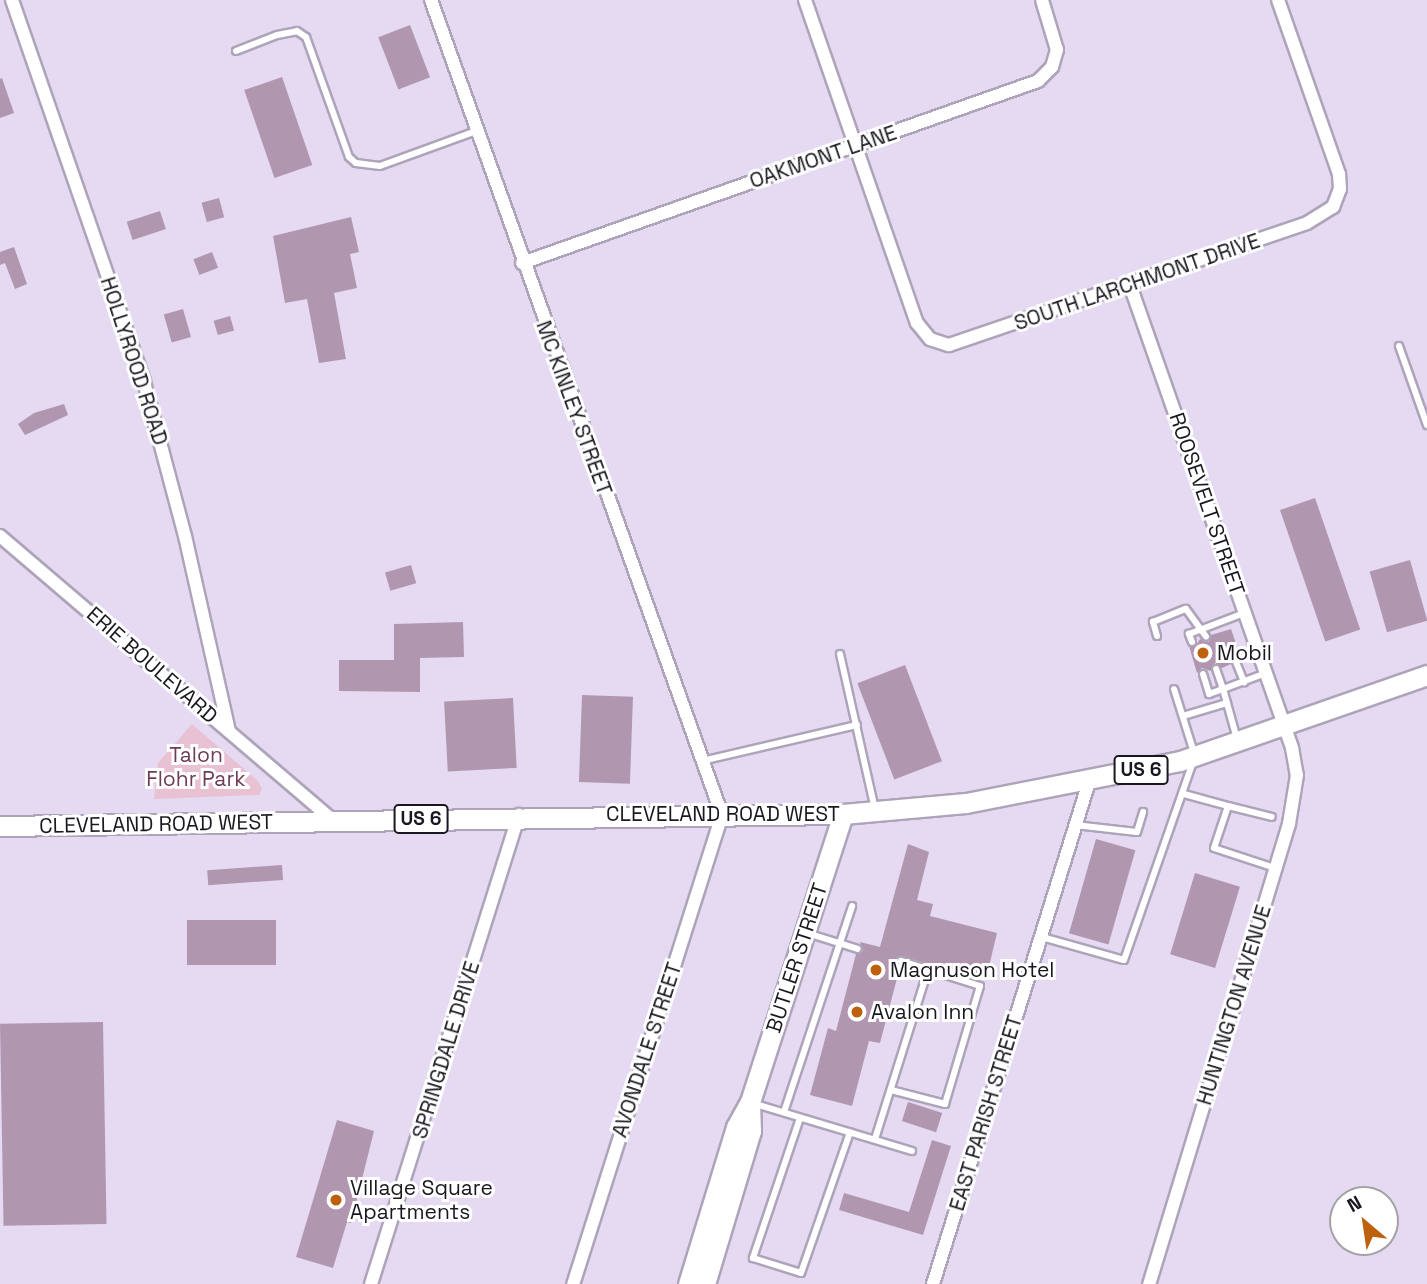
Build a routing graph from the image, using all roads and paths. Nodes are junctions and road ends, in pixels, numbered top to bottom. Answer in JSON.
{"nodes":[{"id":1,"x":12,"y":0,"type":"edge"},
{"id":2,"x":431,"y":0,"type":"edge"},
{"id":3,"x":805,"y":0,"type":"edge"},
{"id":4,"x":1042,"y":0,"type":"edge"},
{"id":5,"x":1278,"y":0,"type":"edge"},
{"id":6,"x":236,"y":51,"type":"dead end"},
{"id":7,"x":476,"y":131,"type":"junction"},
{"id":8,"x":856,"y":146,"type":"junction"},
{"id":9,"x":522,"y":263,"type":"junction"},
{"id":10,"x":1130,"y":285,"type":"junction"},
{"id":11,"x":1399,"y":346,"type":"dead end"},
{"id":12,"x":1427,"y":425,"type":"edge"},
{"id":13,"x":0,"y":536,"type":"edge"},
{"id":14,"x":1245,"y":613,"type":"junction"},
{"id":15,"x":1221,"y":622,"type":"junction"},
{"id":16,"x":1202,"y":628,"type":"junction"},
{"id":17,"x":1224,"y":631,"type":"dead end"},
{"id":18,"x":1157,"y":636,"type":"dead end"},
{"id":19,"x":1206,"y":637,"type":"dead end"},
{"id":20,"x":1192,"y":642,"type":"dead end"},
{"id":21,"x":841,"y":654,"type":"dead end"},
{"id":22,"x":1236,"y":662,"type":"dead end"},
{"id":23,"x":1216,"y":669,"type":"dead end"},
{"id":24,"x":1266,"y":673,"type":"junction"},
{"id":25,"x":1203,"y":674,"type":"dead end"},
{"id":26,"x":1427,"y":675,"type":"edge"},
{"id":27,"x":1244,"y":682,"type":"junction"},
{"id":28,"x":1174,"y":689,"type":"dead end"},
{"id":29,"x":1223,"y":689,"type":"junction"},
{"id":30,"x":1227,"y":703,"type":"junction"},
{"id":31,"x":1183,"y":716,"type":"junction"},
{"id":32,"x":1284,"y":724,"type":"junction"},
{"id":33,"x":857,"y":725,"type":"junction"},
{"id":34,"x":229,"y":731,"type":"junction"},
{"id":35,"x":1238,"y":741,"type":"junction"},
{"id":36,"x":1195,"y":755,"type":"junction"},
{"id":37,"x":702,"y":761,"type":"junction"},
{"id":38,"x":1089,"y":782,"type":"junction"},
{"id":39,"x":1184,"y":794,"type":"junction"},
{"id":40,"x":1228,"y":806,"type":"junction"},
{"id":41,"x":876,"y":811,"type":"junction"},
{"id":42,"x":1143,"y":812,"type":"dead end"},
{"id":43,"x":843,"y":814,"type":"junction"},
{"id":44,"x":519,"y":815,"type":"junction"},
{"id":45,"x":722,"y":815,"type":"junction"},
{"id":46,"x":1272,"y":817,"type":"dead end"},
{"id":47,"x":335,"y":822,"type":"junction"},
{"id":48,"x":1075,"y":825,"type":"junction"},
{"id":49,"x":0,"y":826,"type":"edge"},
{"id":50,"x":1275,"y":868,"type":"junction"},
{"id":51,"x":852,"y":906,"type":"dead end"},
{"id":52,"x":805,"y":932,"type":"junction"},
{"id":53,"x":1041,"y":937,"type":"junction"},
{"id":54,"x":841,"y":943,"type":"junction"},
{"id":55,"x":858,"y":949,"type":"dead end"},
{"id":56,"x":901,"y":961,"type":"dead end"},
{"id":57,"x":928,"y":970,"type":"junction"},
{"id":58,"x":891,"y":1090,"type":"junction"},
{"id":59,"x":750,"y":1102,"type":"junction"},
{"id":60,"x":784,"y":1112,"type":"junction"},
{"id":61,"x":800,"y":1118,"type":"junction"},
{"id":62,"x":850,"y":1132,"type":"junction"},
{"id":63,"x":874,"y":1139,"type":"junction"},
{"id":64,"x":912,"y":1151,"type":"dead end"},
{"id":65,"x":371,"y":1284,"type":"edge"},
{"id":66,"x":573,"y":1284,"type":"edge"},
{"id":67,"x":688,"y":1284,"type":"edge"},
{"id":68,"x":705,"y":1284,"type":"edge"},
{"id":69,"x":933,"y":1284,"type":"edge"},
{"id":70,"x":1149,"y":1284,"type":"edge"}],
"edges":[{"from":1,"to":34,"type":"street","name":"HOLLYROOD ROAD"},
{"from":2,"to":7,"type":"street","name":"MC KINLEY STREET"},
{"from":3,"to":8,"type":"street"},
{"from":4,"to":8,"type":"street","name":"OAKMONT LANE"},
{"from":5,"to":10,"type":"street","name":"SOUTH LARCHMONT DRIVE"},
{"from":6,"to":7,"type":"lane"},
{"from":7,"to":9,"type":"street","name":"MC KINLEY STREET"},
{"from":8,"to":9,"type":"street","name":"OAKMONT LANE"},
{"from":8,"to":10,"type":"street","name":"SOUTH LARCHMONT DRIVE"},
{"from":9,"to":37,"type":"street","name":"MC KINLEY STREET"},
{"from":10,"to":14,"type":"street","name":"ROOSEVELT STREET"},
{"from":11,"to":12,"type":"lane"},
{"from":13,"to":34,"type":"street","name":"ERIE BOULEVARD"},
{"from":14,"to":15,"type":"lane"},
{"from":14,"to":24,"type":"street","name":"ROOSEVELT STREET"},
{"from":15,"to":16,"type":"lane"},
{"from":15,"to":17,"type":"lane"},
{"from":16,"to":18,"type":"lane"},
{"from":16,"to":19,"type":"lane"},
{"from":16,"to":20,"type":"lane"},
{"from":21,"to":33,"type":"lane"},
{"from":22,"to":27,"type":"lane"},
{"from":23,"to":29,"type":"lane"},
{"from":24,"to":27,"type":"lane"},
{"from":24,"to":32,"type":"street","name":"ROOSEVELT STREET"},
{"from":25,"to":29,"type":"lane"},
{"from":26,"to":32,"type":"main road","name":"CLEVELAND ROAD WEST","number":"US 6"},
{"from":27,"to":29,"type":"lane"},
{"from":28,"to":31,"type":"lane"},
{"from":29,"to":30,"type":"lane"},
{"from":30,"to":31,"type":"lane"},
{"from":30,"to":35,"type":"lane"},
{"from":31,"to":36,"type":"lane"},
{"from":32,"to":35,"type":"main road","name":"CLEVELAND ROAD WEST","number":"US 6"},
{"from":32,"to":50,"type":"street","name":"HUNTINGTON AVENUE"},
{"from":33,"to":37,"type":"lane"},
{"from":33,"to":41,"type":"lane"},
{"from":34,"to":47,"type":"street","name":"ERIE BOULEVARD"},
{"from":35,"to":36,"type":"main road","name":"CLEVELAND ROAD WEST","number":"US 6"},
{"from":36,"to":38,"type":"main road","name":"CLEVELAND ROAD WEST","number":"US 6"},
{"from":36,"to":39,"type":"lane"},
{"from":37,"to":45,"type":"street","name":"MC KINLEY STREET"},
{"from":38,"to":41,"type":"main road","name":"CLEVELAND ROAD WEST","number":"US 6"},
{"from":38,"to":48,"type":"street","name":"EAST PARISH STREET"},
{"from":39,"to":40,"type":"lane"},
{"from":39,"to":53,"type":"lane"},
{"from":40,"to":46,"type":"lane"},
{"from":40,"to":50,"type":"lane"},
{"from":41,"to":43,"type":"main road","name":"CLEVELAND ROAD WEST","number":"US 6"},
{"from":42,"to":48,"type":"lane"},
{"from":43,"to":45,"type":"main road","name":"CLEVELAND ROAD WEST","number":"US 6"},
{"from":43,"to":52,"type":"main road","name":"BUTLER STREET"},
{"from":44,"to":45,"type":"main road","name":"CLEVELAND ROAD WEST","number":"US 6"},
{"from":44,"to":47,"type":"main road","name":"CLEVELAND ROAD WEST","number":"US 6"},
{"from":44,"to":65,"type":"street","name":"SPRINGDALE DRIVE"},
{"from":45,"to":66,"type":"street","name":"AVONDALE STREET"},
{"from":47,"to":49,"type":"main road","name":"CLEVELAND ROAD WEST","number":"US 6"},
{"from":48,"to":53,"type":"street","name":"EAST PARISH STREET"},
{"from":50,"to":70,"type":"street","name":"HUNTINGTON AVENUE"},
{"from":51,"to":54,"type":"lane"},
{"from":52,"to":54,"type":"lane"},
{"from":52,"to":59,"type":"main road","name":"BUTLER STREET"},
{"from":53,"to":69,"type":"street","name":"EAST PARISH STREET"},
{"from":54,"to":55,"type":"lane"},
{"from":54,"to":60,"type":"lane"},
{"from":56,"to":57,"type":"lane"},
{"from":57,"to":58,"type":"lane"},
{"from":57,"to":58,"type":"lane"},
{"from":58,"to":63,"type":"lane"},
{"from":59,"to":60,"type":"lane"},
{"from":59,"to":67,"type":"main road","name":"BUTLER STREET"},
{"from":59,"to":68,"type":"main road","name":"BUTLER STREET"},
{"from":60,"to":61,"type":"lane"},
{"from":61,"to":62,"type":"lane"},
{"from":61,"to":62,"type":"lane"},
{"from":62,"to":63,"type":"lane"},
{"from":63,"to":64,"type":"lane"}]}
